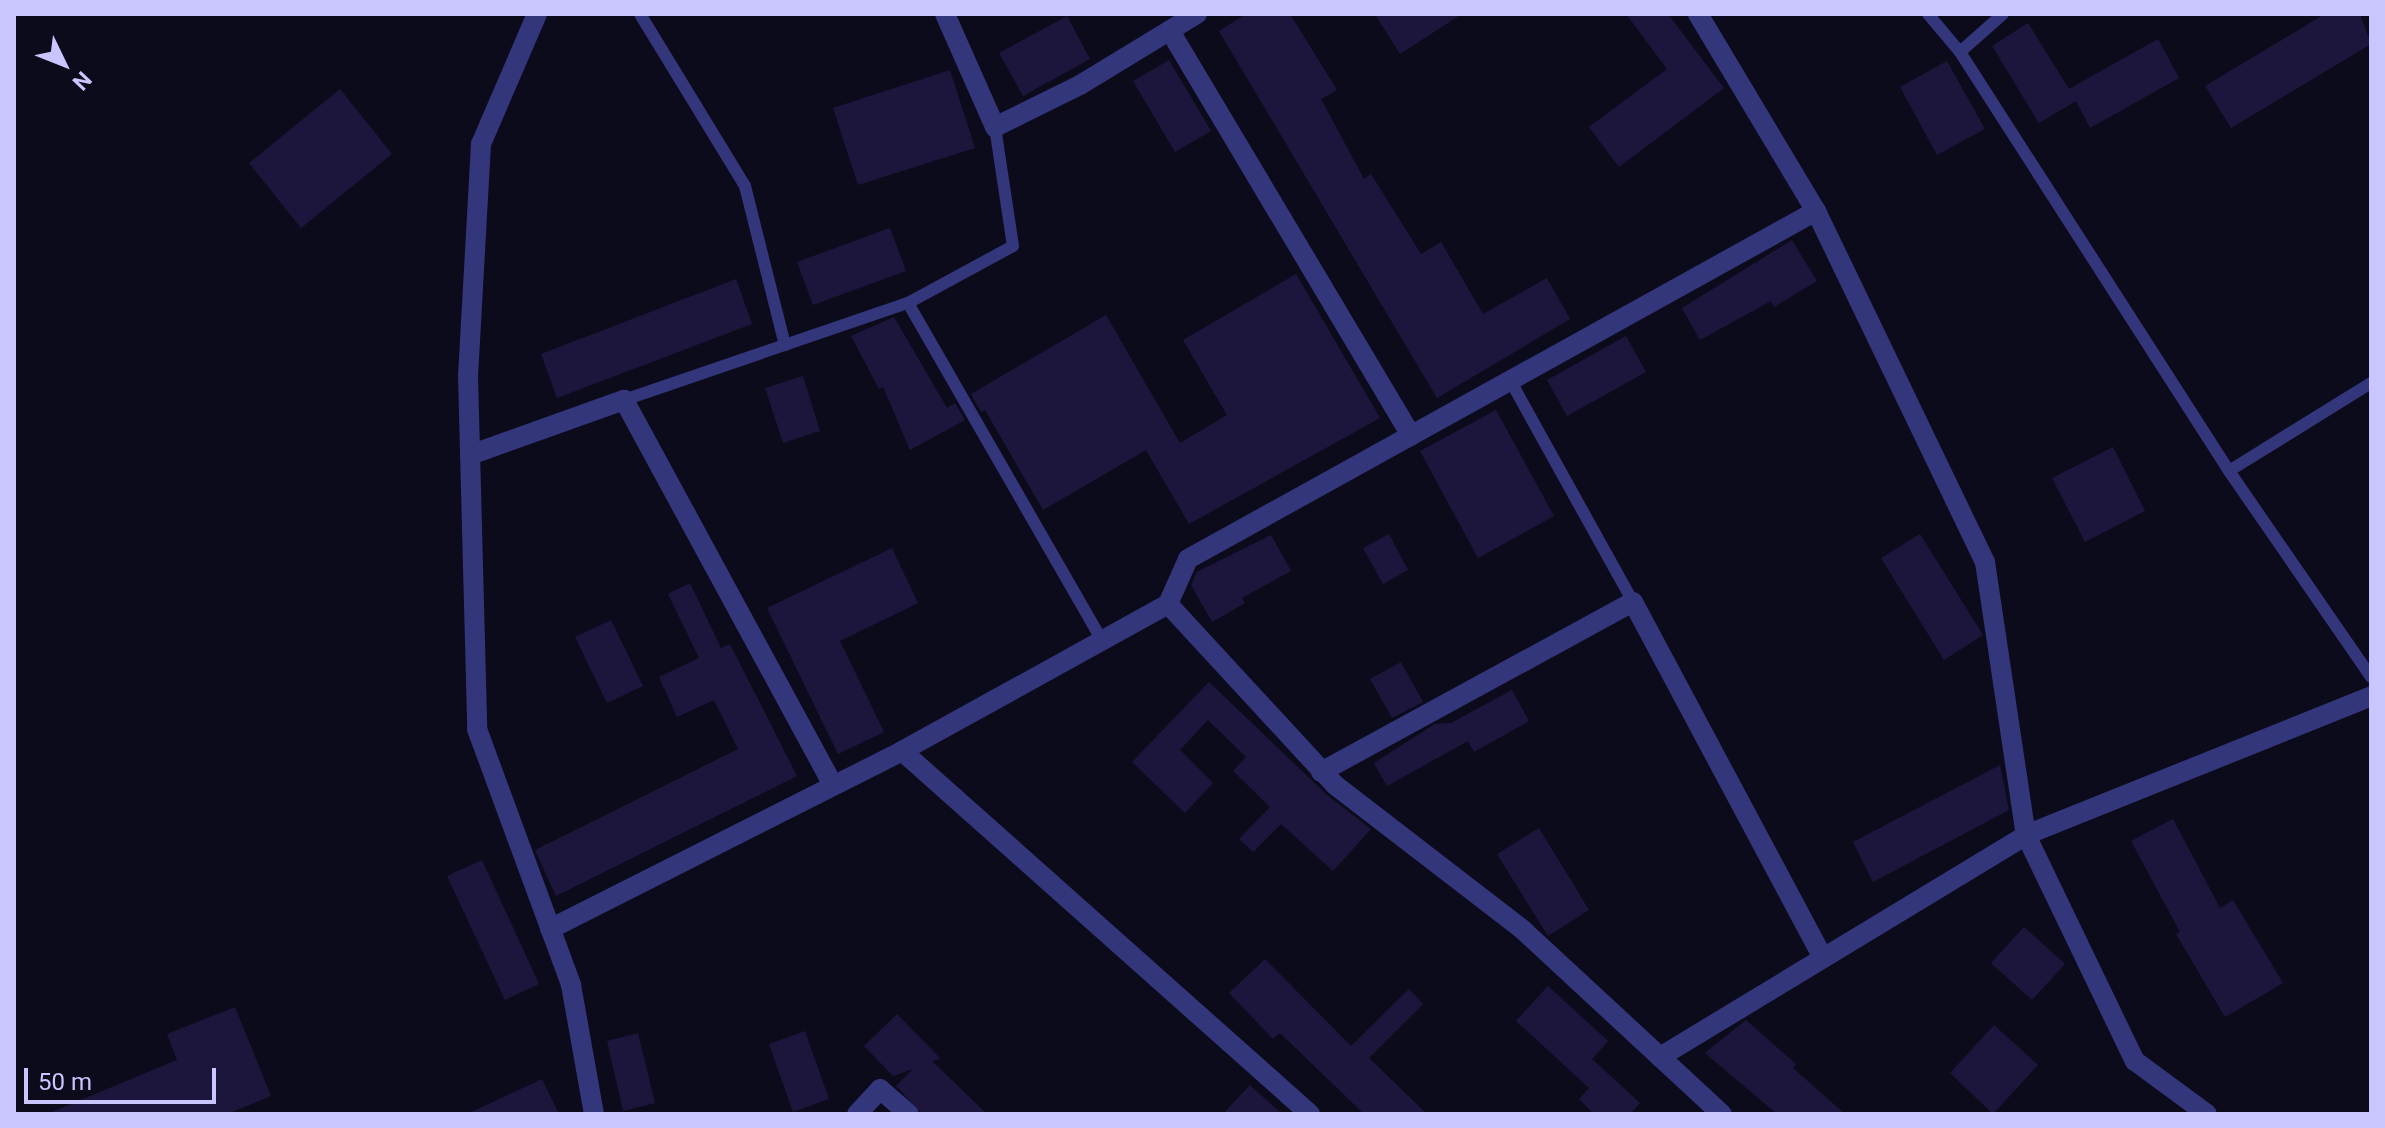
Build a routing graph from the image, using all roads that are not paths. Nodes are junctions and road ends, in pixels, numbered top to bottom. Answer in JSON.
{"nodes":[{"id":1,"x":537,"y":14,"type":"edge"},
{"id":2,"x":640,"y":14,"type":"edge"},
{"id":3,"x":945,"y":14,"type":"edge"},
{"id":4,"x":1197,"y":14,"type":"edge"},
{"id":5,"x":1928,"y":14,"type":"edge"},
{"id":6,"x":2003,"y":14,"type":"edge"},
{"id":7,"x":1705,"y":16,"type":"edge"},
{"id":8,"x":1170,"y":31,"type":"junction"},
{"id":9,"x":1960,"y":52,"type":"junction"},
{"id":10,"x":995,"y":127,"type":"junction"},
{"id":11,"x":1816,"y":211,"type":"junction"},
{"id":12,"x":908,"y":303,"type":"junction"},
{"id":13,"x":785,"y":345,"type":"junction"},
{"id":14,"x":1510,"y":380,"type":"junction"},
{"id":15,"x":2371,"y":383,"type":"edge"},
{"id":16,"x":624,"y":400,"type":"junction"},
{"id":17,"x":1411,"y":436,"type":"junction"},
{"id":18,"x":470,"y":455,"type":"junction"},
{"id":19,"x":2229,"y":471,"type":"junction"},
{"id":20,"x":1633,"y":602,"type":"junction"},
{"id":21,"x":1168,"y":604,"type":"junction"},
{"id":22,"x":1102,"y":640,"type":"junction"},
{"id":23,"x":2371,"y":677,"type":"edge"},
{"id":24,"x":2371,"y":696,"type":"edge"},
{"id":25,"x":902,"y":751,"type":"junction"},
{"id":26,"x":1321,"y":772,"type":"junction"},
{"id":27,"x":833,"y":785,"type":"junction"},
{"id":28,"x":2026,"y":835,"type":"junction"},
{"id":29,"x":550,"y":929,"type":"junction"},
{"id":30,"x":1822,"y":956,"type":"junction"},
{"id":31,"x":1660,"y":1057,"type":"junction"},
{"id":32,"x":594,"y":1114,"type":"edge"},
{"id":33,"x":857,"y":1114,"type":"edge"},
{"id":34,"x":909,"y":1114,"type":"edge"},
{"id":35,"x":1310,"y":1114,"type":"edge"},
{"id":36,"x":1722,"y":1114,"type":"edge"},
{"id":37,"x":2207,"y":1114,"type":"edge"}],
"edges":[{"from":1,"to":18,"type":"street"},
{"from":2,"to":13,"type":"lane"},
{"from":3,"to":10,"type":"street"},
{"from":4,"to":8,"type":"street"},
{"from":5,"to":9,"type":"lane"},
{"from":6,"to":9,"type":"lane"},
{"from":7,"to":11,"type":"street"},
{"from":8,"to":10,"type":"street"},
{"from":8,"to":17,"type":"street"},
{"from":9,"to":19,"type":"lane"},
{"from":10,"to":12,"type":"lane"},
{"from":11,"to":14,"type":"street"},
{"from":11,"to":28,"type":"street"},
{"from":12,"to":13,"type":"lane"},
{"from":12,"to":22,"type":"lane"},
{"from":13,"to":16,"type":"lane"},
{"from":14,"to":17,"type":"street"},
{"from":14,"to":20,"type":"lane"},
{"from":15,"to":19,"type":"lane"},
{"from":16,"to":18,"type":"street"},
{"from":16,"to":27,"type":"street"},
{"from":17,"to":21,"type":"street"},
{"from":18,"to":29,"type":"street"},
{"from":19,"to":23,"type":"lane"},
{"from":20,"to":26,"type":"street"},
{"from":20,"to":30,"type":"street"},
{"from":21,"to":22,"type":"street"},
{"from":21,"to":26,"type":"street"},
{"from":22,"to":25,"type":"street"},
{"from":24,"to":28,"type":"street"},
{"from":25,"to":27,"type":"street"},
{"from":25,"to":35,"type":"street"},
{"from":26,"to":31,"type":"street"},
{"from":27,"to":29,"type":"street"},
{"from":28,"to":30,"type":"street"},
{"from":28,"to":37,"type":"street"},
{"from":29,"to":32,"type":"street"},
{"from":30,"to":31,"type":"street"},
{"from":31,"to":36,"type":"street"},
{"from":33,"to":34,"type":"street"}]}
